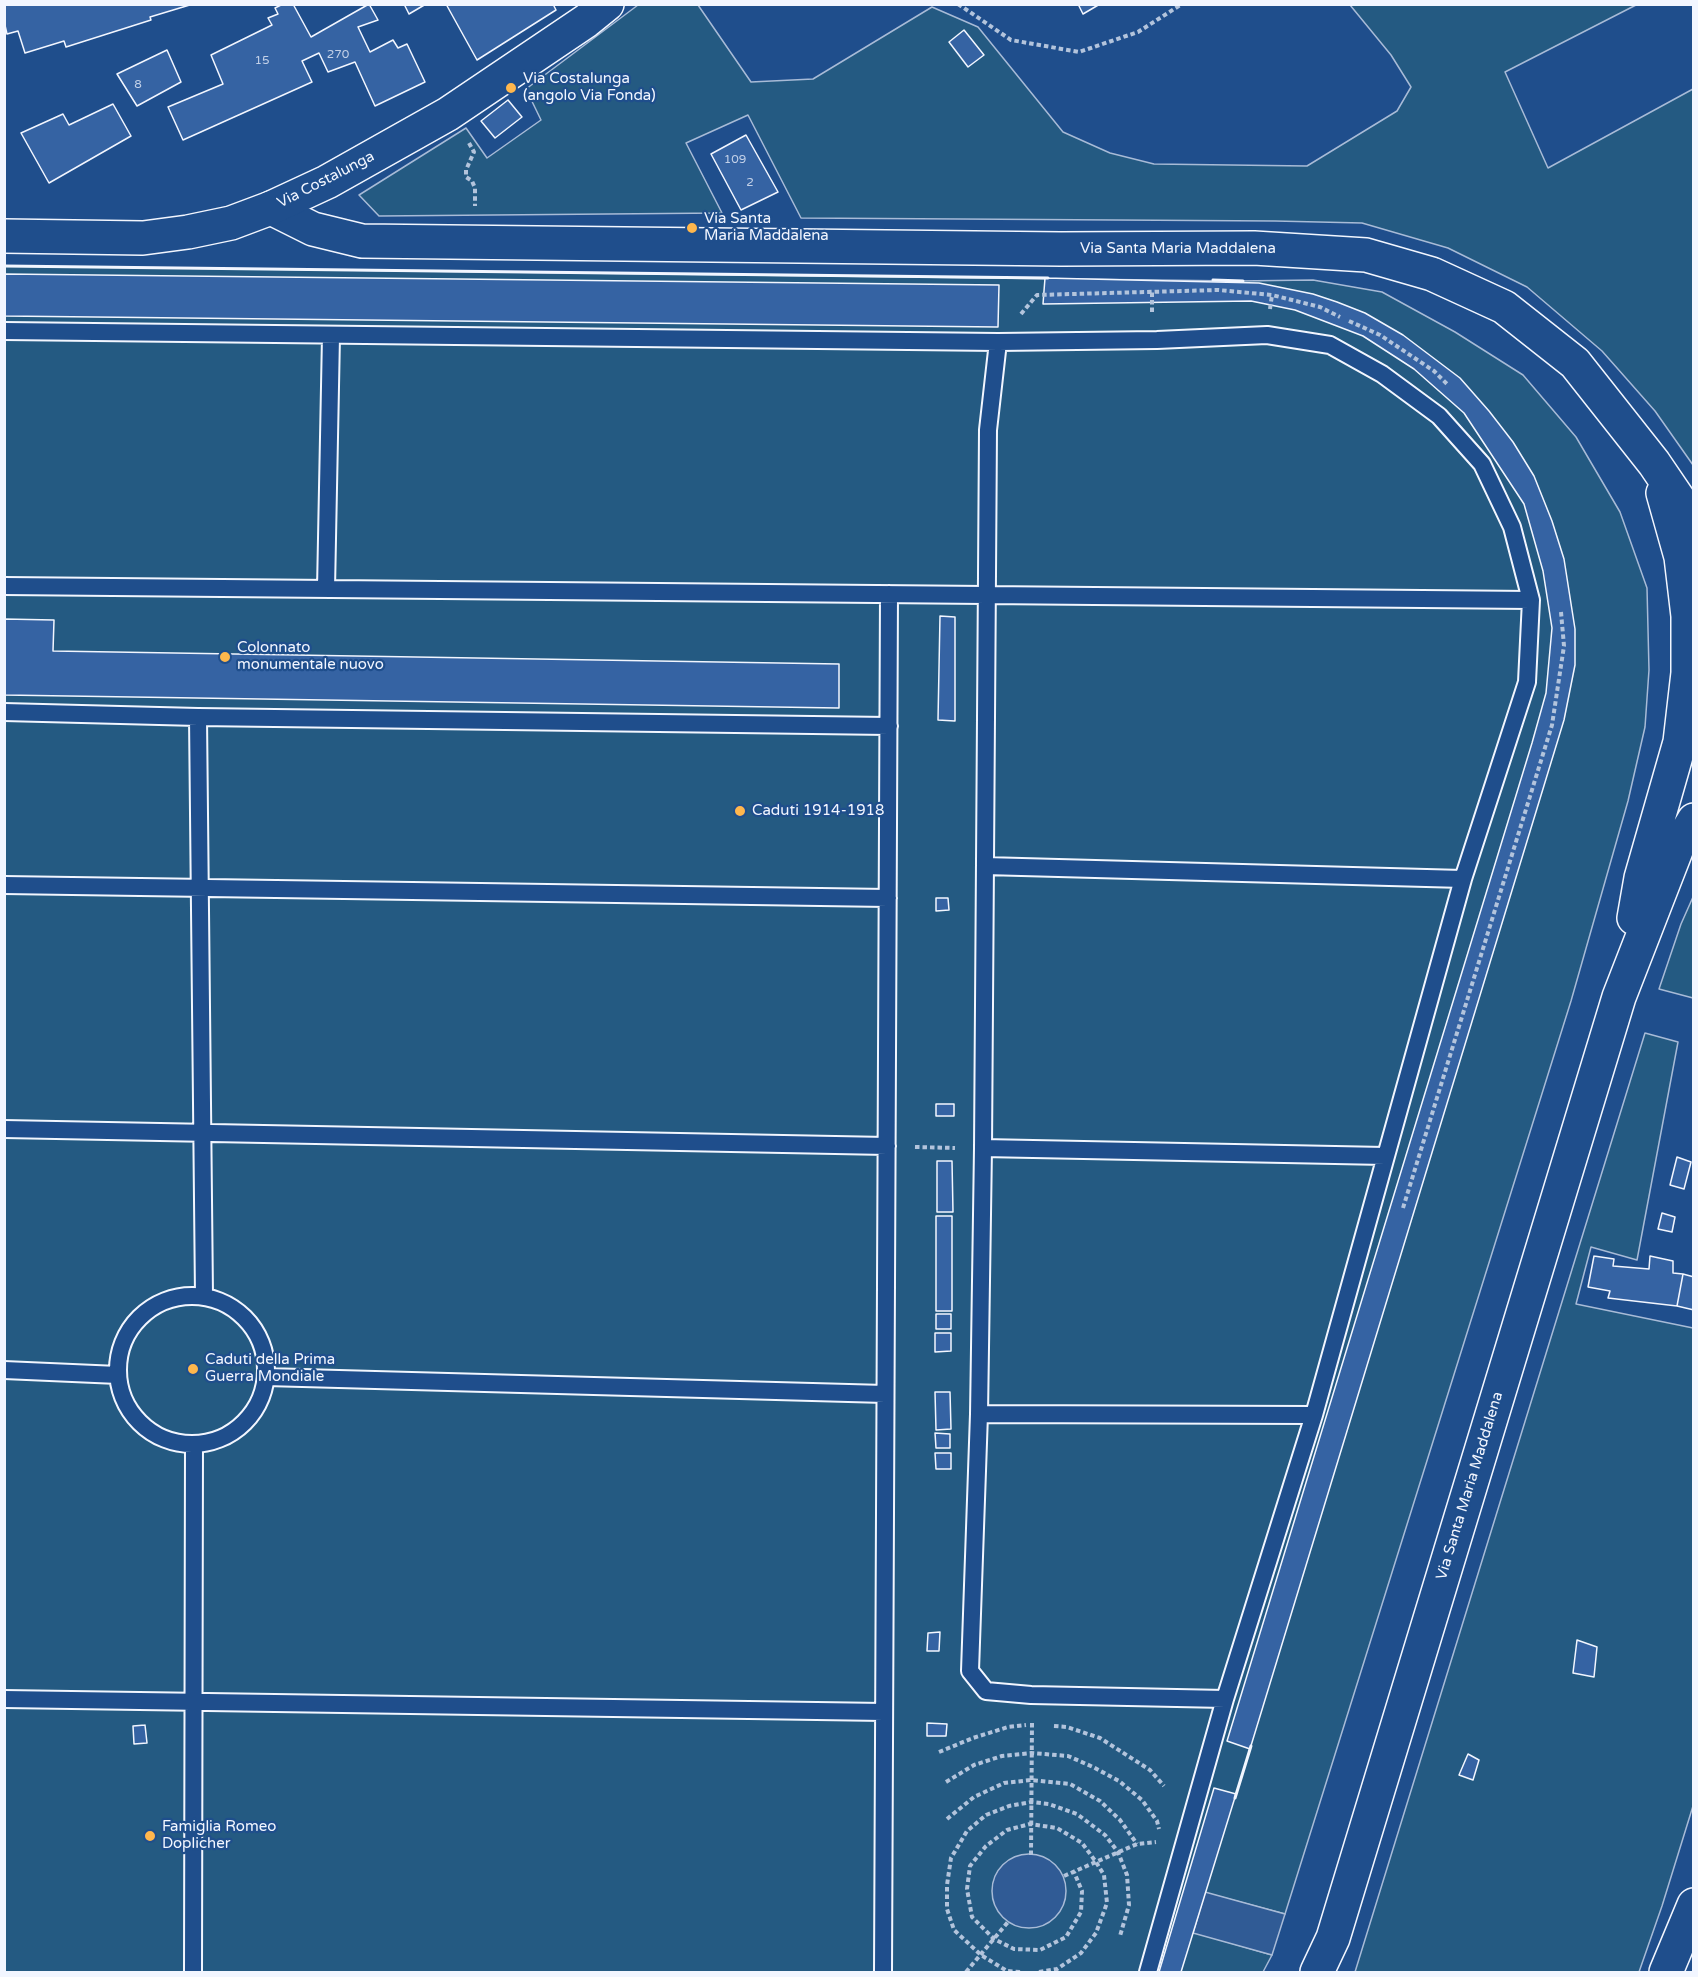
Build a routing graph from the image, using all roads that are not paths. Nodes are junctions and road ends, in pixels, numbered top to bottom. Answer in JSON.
{"nodes":[{"id":1,"x":589,"y":10,"type":"edge"},
{"id":2,"x":271,"y":208,"type":"junction"},
{"id":3,"x":4,"y":236,"type":"edge"},
{"id":4,"x":4,"y":331,"type":"edge"},
{"id":5,"x":331,"y":336,"type":"junction"},
{"id":6,"x":998,"y":342,"type":"junction"},
{"id":7,"x":1654,"y":463,"type":"junction"},
{"id":8,"x":1694,"y":522,"type":"edge"},
{"id":9,"x":4,"y":586,"type":"edge"},
{"id":10,"x":326,"y":590,"type":"junction"},
{"id":11,"x":889,"y":594,"type":"junction"},
{"id":12,"x":988,"y":595,"type":"junction"},
{"id":13,"x":1531,"y":600,"type":"junction"},
{"id":14,"x":4,"y":712,"type":"edge"},
{"id":15,"x":198,"y":717,"type":"junction"},
{"id":16,"x":889,"y":726,"type":"junction"},
{"id":17,"x":1687,"y":731,"type":"edge"},
{"id":18,"x":1694,"y":820,"type":"edge"},
{"id":19,"x":1694,"y":861,"type":"edge"},
{"id":20,"x":985,"y":866,"type":"junction"},
{"id":21,"x":1463,"y":879,"type":"junction"},
{"id":22,"x":4,"y":885,"type":"edge"},
{"id":23,"x":200,"y":888,"type":"junction"},
{"id":24,"x":888,"y":898,"type":"junction"},
{"id":25,"x":1658,"y":898,"type":"junction"},
{"id":26,"x":1619,"y":997,"type":"junction"},
{"id":27,"x":4,"y":1129,"type":"edge"},
{"id":28,"x":203,"y":1133,"type":"junction"},
{"id":29,"x":887,"y":1146,"type":"junction"},
{"id":30,"x":983,"y":1148,"type":"junction"},
{"id":31,"x":1385,"y":1156,"type":"junction"},
{"id":32,"x":204,"y":1296,"type":"junction"},
{"id":33,"x":4,"y":1371,"type":"edge"},
{"id":34,"x":117,"y":1375,"type":"junction"},
{"id":35,"x":266,"y":1377,"type":"junction"},
{"id":36,"x":885,"y":1394,"type":"junction"},
{"id":37,"x":979,"y":1414,"type":"junction"},
{"id":38,"x":1314,"y":1415,"type":"junction"},
{"id":39,"x":194,"y":1444,"type":"junction"},
{"id":40,"x":1225,"y":1699,"type":"junction"},
{"id":41,"x":4,"y":1700,"type":"edge"},
{"id":42,"x":194,"y":1702,"type":"junction"},
{"id":43,"x":884,"y":1712,"type":"junction"},
{"id":44,"x":1694,"y":1905,"type":"edge"},
{"id":45,"x":194,"y":1972,"type":"edge"},
{"id":46,"x":883,"y":1972,"type":"edge"},
{"id":47,"x":1148,"y":1972,"type":"edge"},
{"id":48,"x":1317,"y":1972,"type":"edge"},
{"id":49,"x":1666,"y":1972,"type":"edge"}],
"edges":[{"from":1,"to":2,"type":"street","name":"Via Costalunga"},
{"from":2,"to":3,"type":"street","name":"Via Costalunga"},
{"from":2,"to":7,"type":"street","name":"Via Santa Maria Maddalena"},
{"from":4,"to":5,"type":"lane"},
{"from":5,"to":6,"type":"lane"},
{"from":5,"to":10,"type":"lane"},
{"from":6,"to":12,"type":"lane"},
{"from":6,"to":13,"type":"lane"},
{"from":7,"to":8,"type":"street","name":"Via Santa Maria Maddalena"},
{"from":7,"to":17,"type":"street","name":"Via Santa Maria Maddalena"},
{"from":9,"to":10,"type":"lane"},
{"from":10,"to":11,"type":"lane"},
{"from":11,"to":12,"type":"lane"},
{"from":11,"to":16,"type":"lane"},
{"from":12,"to":13,"type":"lane"},
{"from":12,"to":20,"type":"lane"},
{"from":13,"to":21,"type":"lane"},
{"from":14,"to":15,"type":"lane"},
{"from":15,"to":16,"type":"lane"},
{"from":15,"to":23,"type":"lane"},
{"from":16,"to":24,"type":"lane"},
{"from":17,"to":26,"type":"street","name":"Via Santa Maria Maddalena"},
{"from":18,"to":25,"type":"street","name":"Via Santa Maria Maddalena"},
{"from":19,"to":25,"type":"street","name":"Via Santa Maria Maddalena"},
{"from":20,"to":21,"type":"lane"},
{"from":20,"to":30,"type":"lane"},
{"from":21,"to":31,"type":"lane"},
{"from":22,"to":23,"type":"lane"},
{"from":23,"to":24,"type":"lane"},
{"from":23,"to":28,"type":"lane"},
{"from":24,"to":29,"type":"lane"},
{"from":25,"to":26,"type":"street","name":"Via Santa Maria Maddalena"},
{"from":26,"to":48,"type":"street","name":"Via Santa Maria Maddalena"},
{"from":27,"to":28,"type":"lane"},
{"from":28,"to":29,"type":"lane"},
{"from":28,"to":32,"type":"lane"},
{"from":29,"to":36,"type":"lane"},
{"from":30,"to":31,"type":"lane"},
{"from":30,"to":37,"type":"lane"},
{"from":31,"to":38,"type":"lane"},
{"from":32,"to":34,"type":"lane"},
{"from":32,"to":35,"type":"lane"},
{"from":33,"to":34,"type":"lane"},
{"from":34,"to":39,"type":"lane"},
{"from":35,"to":36,"type":"lane"},
{"from":35,"to":39,"type":"lane"},
{"from":36,"to":43,"type":"lane"},
{"from":37,"to":38,"type":"lane"},
{"from":37,"to":40,"type":"lane"},
{"from":38,"to":40,"type":"lane"},
{"from":39,"to":42,"type":"lane"},
{"from":40,"to":47,"type":"lane"},
{"from":41,"to":42,"type":"lane"},
{"from":42,"to":43,"type":"lane"},
{"from":42,"to":45,"type":"lane"},
{"from":43,"to":46,"type":"lane"},
{"from":44,"to":49,"type":"street"}]}
